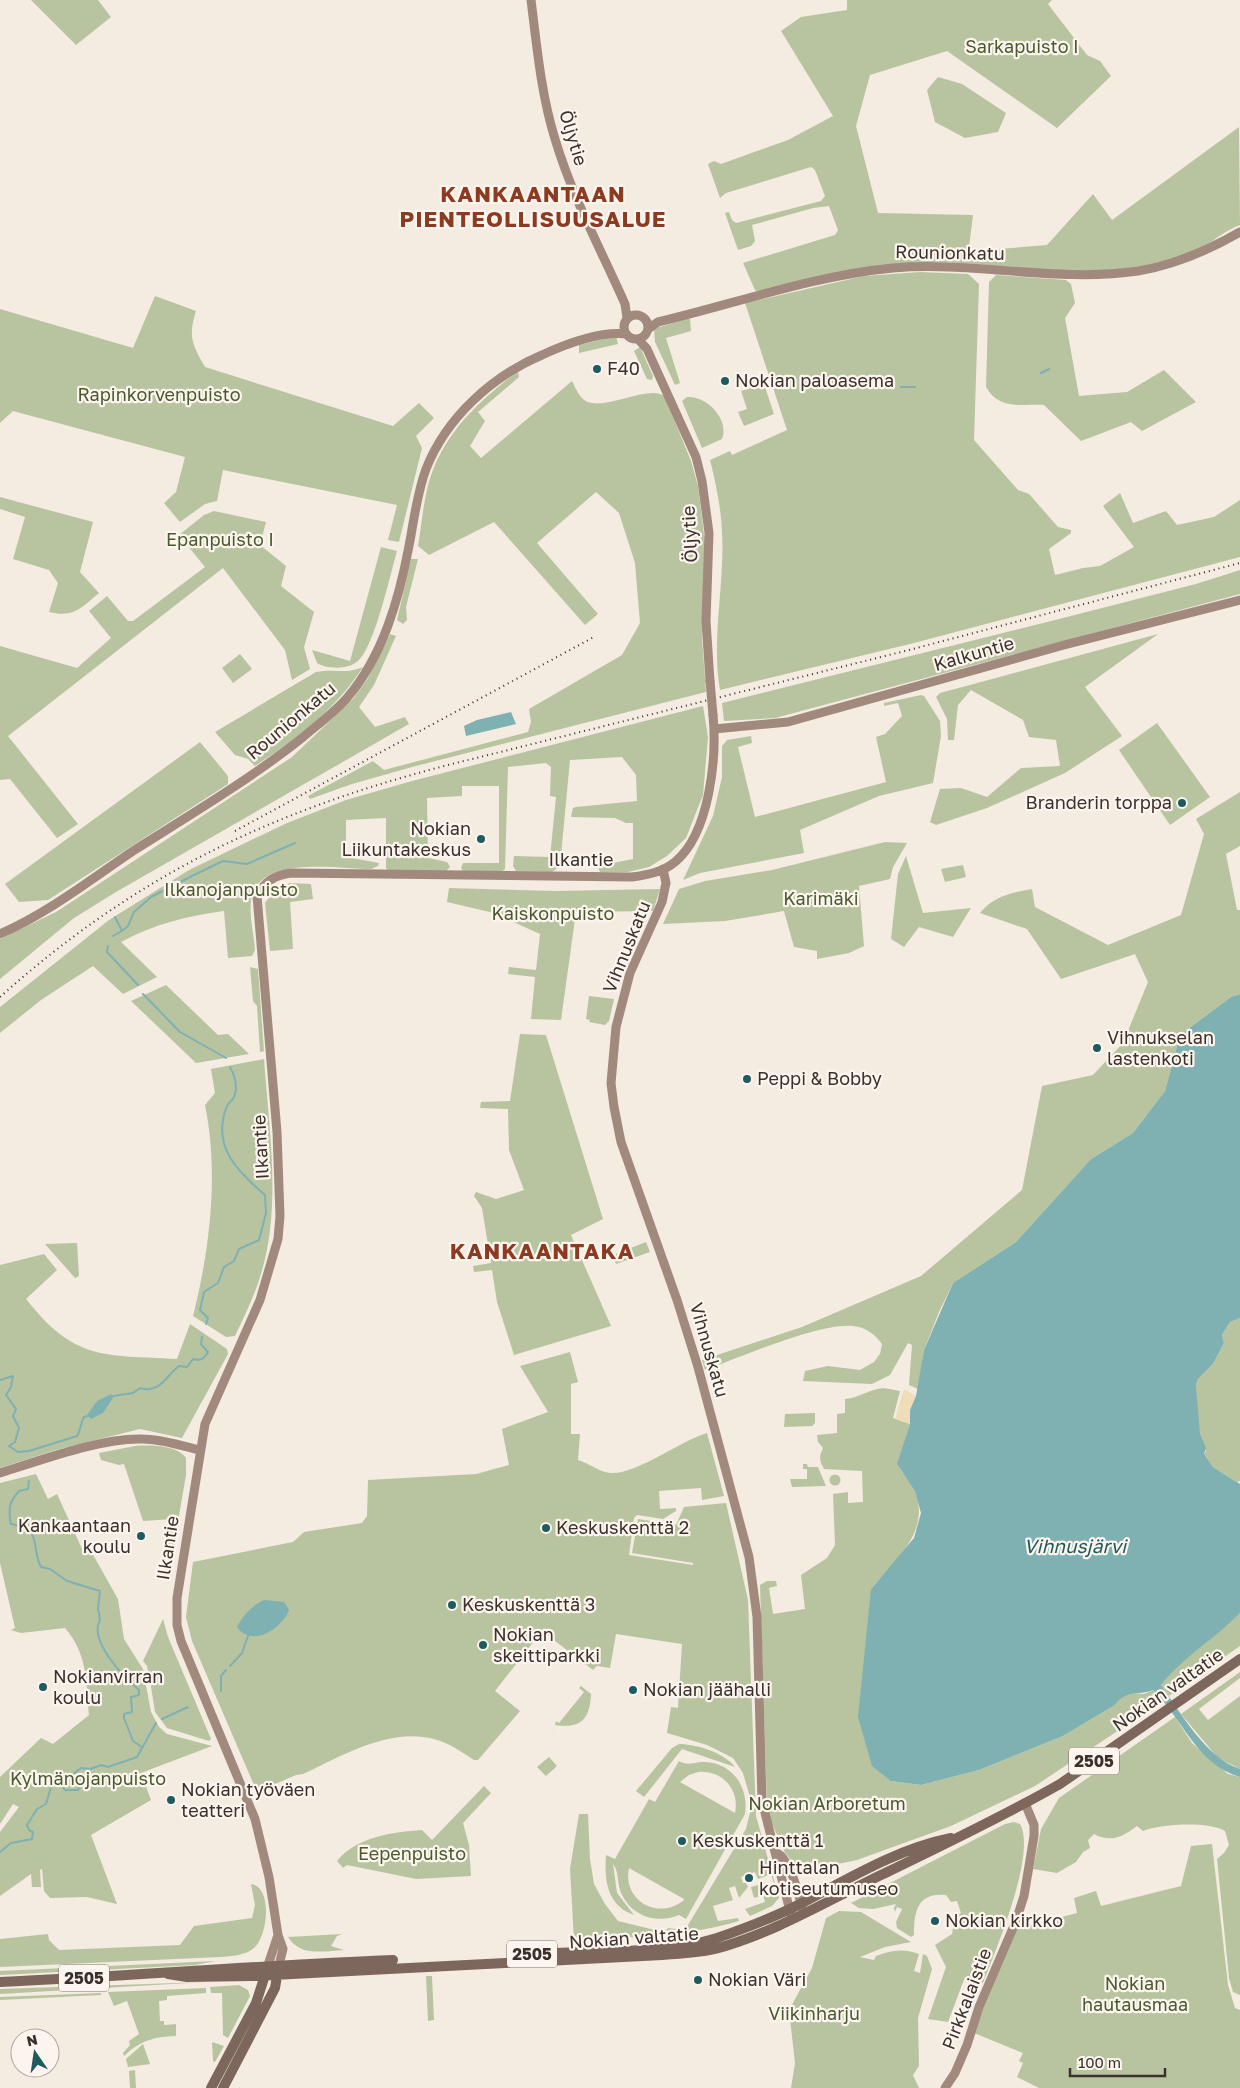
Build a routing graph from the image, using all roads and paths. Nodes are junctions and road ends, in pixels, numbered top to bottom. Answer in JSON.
{"nodes":[{"id":1,"x":532,"y":0,"type":"edge"},
{"id":2,"x":1240,"y":232,"type":"edge"},
{"id":3,"x":626,"y":304,"type":"junction"},
{"id":4,"x":636,"y":315,"type":"junction"},
{"id":5,"x":645,"y":319,"type":"junction"},
{"id":6,"x":625,"y":321,"type":"junction"},
{"id":7,"x":658,"y":322,"type":"junction"},
{"id":8,"x":613,"y":333,"type":"junction"},
{"id":9,"x":626,"y":334,"type":"junction"},
{"id":10,"x":644,"y":335,"type":"junction"},
{"id":11,"x":1240,"y":600,"type":"edge"},
{"id":12,"x":714,"y":730,"type":"junction"},
{"id":13,"x":664,"y":869,"type":"junction"},
{"id":14,"x":0,"y":934,"type":"edge"},
{"id":15,"x":200,"y":1450,"type":"junction"},
{"id":16,"x":0,"y":1473,"type":"edge"},
{"id":17,"x":1240,"y":1659,"type":"edge"},
{"id":18,"x":1025,"y":1804,"type":"junction"},
{"id":19,"x":958,"y":1836,"type":"junction"},
{"id":20,"x":777,"y":1853,"type":"junction"},
{"id":21,"x":801,"y":1903,"type":"junction"},
{"id":22,"x":790,"y":1908,"type":"junction"},
{"id":23,"x":803,"y":1914,"type":"junction"},
{"id":24,"x":792,"y":1920,"type":"junction"},
{"id":25,"x":278,"y":1935,"type":"junction"},
{"id":26,"x":267,"y":1970,"type":"junction"},
{"id":27,"x":278,"y":1970,"type":"junction"},
{"id":28,"x":0,"y":1982,"type":"edge"},
{"id":29,"x":211,"y":2088,"type":"edge"},
{"id":30,"x":223,"y":2088,"type":"edge"},
{"id":31,"x":945,"y":2088,"type":"edge"}],
"edges":[{"from":1,"to":3,"type":"main road","name":"Öljytie"},
{"from":2,"to":7,"type":"main road","name":"Rounionkatu"},
{"from":3,"to":4,"type":"main road","name":"Öljytie"},
{"from":3,"to":6,"type":"main road","name":"Öljytie"},
{"from":4,"to":5,"type":"main road"},
{"from":4,"to":6,"type":"main road"},
{"from":5,"to":7,"type":"main road","name":"Rounionkatu"},
{"from":5,"to":10,"type":"main road"},
{"from":6,"to":8,"type":"main road","name":"Rounionkatu"},
{"from":6,"to":9,"type":"main road"},
{"from":7,"to":10,"type":"main road","name":"Rounionkatu"},
{"from":8,"to":9,"type":"main road","name":"Rounionkatu"},
{"from":8,"to":14,"type":"main road","name":"Rounionkatu"},
{"from":9,"to":10,"type":"main road"},
{"from":10,"to":12,"type":"main road","name":"Öljytie","bridge":true},
{"from":11,"to":12,"type":"main road","name":"Kalkuntie"},
{"from":12,"to":13,"type":"main road","name":"Ilkantie"},
{"from":13,"to":15,"type":"main road","name":"Ilkantie"},
{"from":13,"to":20,"type":"main road","name":"Vihnuskatu"},
{"from":15,"to":16,"type":"main road"},
{"from":15,"to":25,"type":"main road","name":"Ilkantie"},
{"from":17,"to":18,"type":"main road","name":"Nokian valtatie","number":"2505"},
{"from":18,"to":19,"type":"main road","name":"Nokian valtatie","number":"2505"},
{"from":18,"to":31,"type":"main road","name":"Pirkkalaistie"},
{"from":19,"to":21,"type":"main road","name":"Nokian valtatie","number":"2505"},
{"from":19,"to":23,"type":"main road","name":"Nokian valtatie","number":"2505"},
{"from":20,"to":21,"type":"main road","name":"Vihnuskatu"},
{"from":20,"to":22,"type":"main road","name":"Vihnuskatu"},
{"from":21,"to":22,"type":"main road","name":"Nokian valtatie","number":"2505"},
{"from":21,"to":23,"type":"main road","name":"Vihnuskatu"},
{"from":22,"to":24,"type":"main road","name":"Vihnuskatu"},
{"from":22,"to":27,"type":"main road","name":"Nokian valtatie","number":"2505"},
{"from":23,"to":24,"type":"main road","name":"Nokian valtatie","number":"2505"},
{"from":24,"to":27,"type":"main road","name":"Nokian valtatie","number":"2505"},
{"from":25,"to":26,"type":"main road"},
{"from":25,"to":27,"type":"main road","name":"Ilkantie"},
{"from":26,"to":27,"type":"main road","name":"Nokian valtatie","number":"2505"},
{"from":26,"to":28,"type":"main road","name":"Nokian valtatie","number":"2505"},
{"from":26,"to":29,"type":"main road"},
{"from":27,"to":30,"type":"main road"}]}
